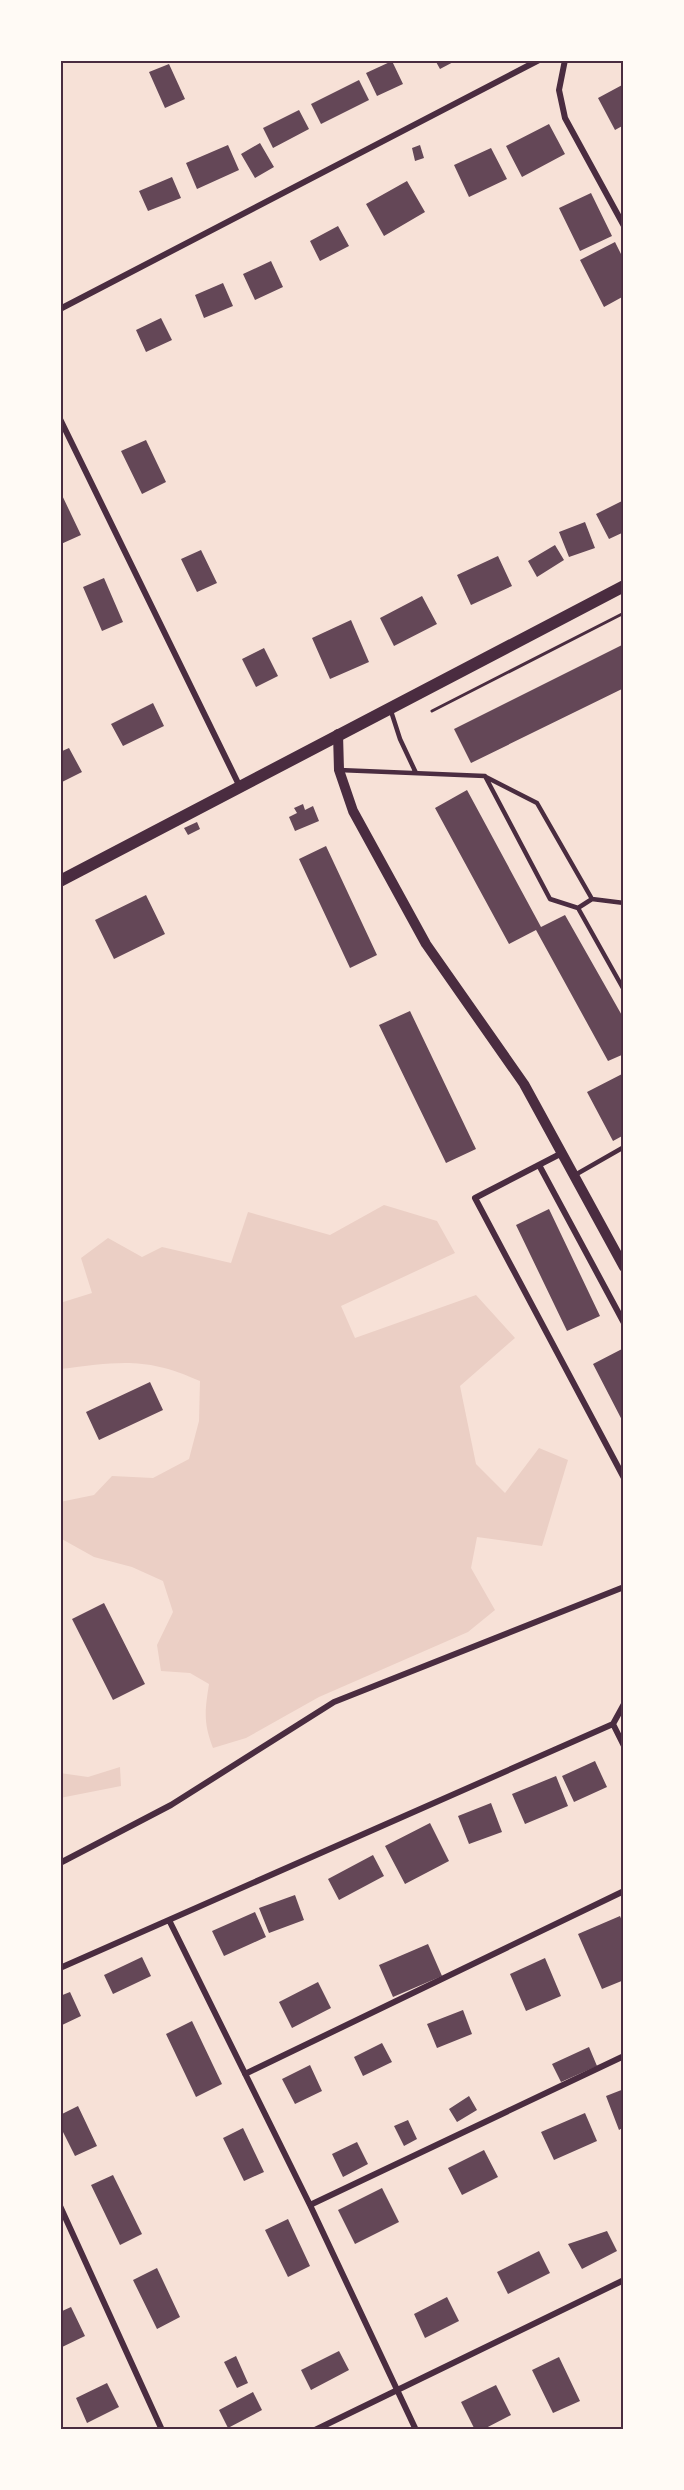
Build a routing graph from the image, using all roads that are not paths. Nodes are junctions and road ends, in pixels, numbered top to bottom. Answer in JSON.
{"nodes":[{"id":1,"x":538,"y":60,"type":"edge"},
{"id":2,"x":565,"y":60,"type":"edge"},
{"id":3,"x":624,"y":226,"type":"edge"},
{"id":4,"x":60,"y":309,"type":"edge"},
{"id":5,"x":60,"y":419,"type":"edge"},
{"id":6,"x":624,"y":586,"type":"edge"},
{"id":7,"x":390,"y":707,"type":"junction"},
{"id":8,"x":338,"y":734,"type":"junction"},
{"id":9,"x":339,"y":770,"type":"junction"},
{"id":10,"x":416,"y":773,"type":"junction"},
{"id":11,"x":485,"y":776,"type":"junction"},
{"id":12,"x":240,"y":787,"type":"junction"},
{"id":13,"x":60,"y":881,"type":"edge"},
{"id":14,"x":592,"y":899,"type":"junction"},
{"id":15,"x":624,"y":903,"type":"edge"},
{"id":16,"x":578,"y":908,"type":"junction"},
{"id":17,"x":624,"y":990,"type":"edge"},
{"id":18,"x":624,"y":1147,"type":"edge"},
{"id":19,"x":562,"y":1153,"type":"junction"},
{"id":20,"x":539,"y":1165,"type":"junction"},
{"id":21,"x":574,"y":1175,"type":"junction"},
{"id":22,"x":624,"y":1267,"type":"edge"},
{"id":23,"x":624,"y":1323,"type":"edge"},
{"id":24,"x":624,"y":1478,"type":"edge"},
{"id":25,"x":624,"y":1587,"type":"edge"},
{"id":26,"x":624,"y":1704,"type":"edge"},
{"id":27,"x":613,"y":1724,"type":"junction"},
{"id":28,"x":624,"y":1746,"type":"edge"},
{"id":29,"x":60,"y":1863,"type":"edge"},
{"id":30,"x":624,"y":1891,"type":"edge"},
{"id":31,"x":169,"y":1920,"type":"junction"},
{"id":32,"x":60,"y":1968,"type":"edge"},
{"id":33,"x":624,"y":2056,"type":"edge"},
{"id":34,"x":245,"y":2074,"type":"junction"},
{"id":35,"x":310,"y":2205,"type":"junction"},
{"id":36,"x":60,"y":2206,"type":"edge"},
{"id":37,"x":624,"y":2280,"type":"edge"},
{"id":38,"x":399,"y":2389,"type":"junction"},
{"id":39,"x":162,"y":2430,"type":"edge"},
{"id":40,"x":315,"y":2430,"type":"edge"},
{"id":41,"x":416,"y":2430,"type":"edge"}],
"edges":[{"from":1,"to":4,"type":"street"},
{"from":2,"to":3,"type":"street"},
{"from":5,"to":12,"type":"street"},
{"from":6,"to":7,"type":"main road"},
{"from":7,"to":8,"type":"main road"},
{"from":7,"to":10,"type":"lane"},
{"from":8,"to":9,"type":"street"},
{"from":8,"to":12,"type":"main road"},
{"from":9,"to":10,"type":"lane"},
{"from":9,"to":19,"type":"street"},
{"from":10,"to":11,"type":"lane"},
{"from":11,"to":14,"type":"lane"},
{"from":11,"to":16,"type":"lane"},
{"from":12,"to":13,"type":"main road"},
{"from":14,"to":15,"type":"lane"},
{"from":14,"to":16,"type":"lane"},
{"from":16,"to":17,"type":"lane"},
{"from":18,"to":21,"type":"lane"},
{"from":19,"to":20,"type":"street"},
{"from":19,"to":21,"type":"street"},
{"from":20,"to":23,"type":"street"},
{"from":20,"to":24,"type":"street"},
{"from":21,"to":22,"type":"street"},
{"from":25,"to":29,"type":"street"},
{"from":26,"to":27,"type":"street"},
{"from":27,"to":28,"type":"street"},
{"from":27,"to":31,"type":"street"},
{"from":30,"to":34,"type":"street"},
{"from":31,"to":32,"type":"street"},
{"from":31,"to":34,"type":"street"},
{"from":33,"to":35,"type":"street"},
{"from":34,"to":35,"type":"street"},
{"from":35,"to":38,"type":"street"},
{"from":36,"to":39,"type":"street"},
{"from":37,"to":38,"type":"street"},
{"from":38,"to":40,"type":"street"},
{"from":38,"to":41,"type":"street"}]}
